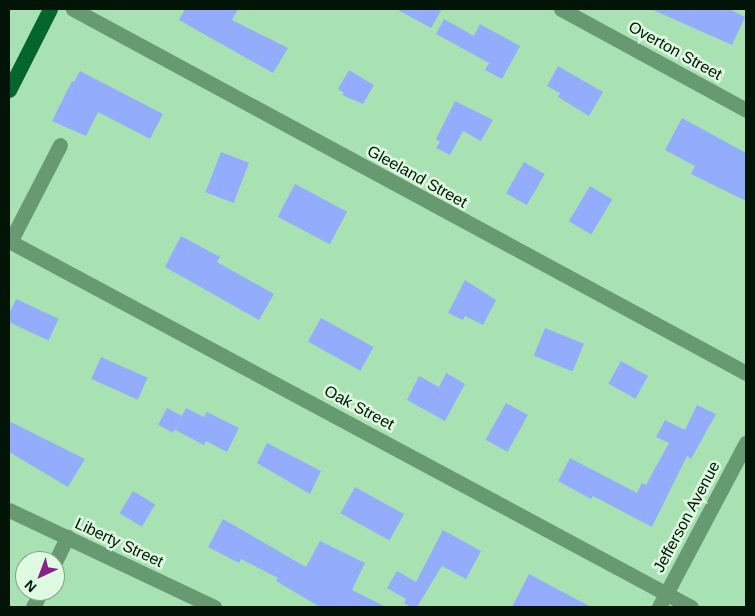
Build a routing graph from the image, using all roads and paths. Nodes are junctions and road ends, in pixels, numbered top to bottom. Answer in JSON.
{"nodes":[{"id":1,"x":50,"y":9,"type":"edge"},
{"id":2,"x":73,"y":9,"type":"edge"},
{"id":3,"x":561,"y":9,"type":"edge"},
{"id":4,"x":9,"y":90,"type":"edge"},
{"id":5,"x":746,"y":110,"type":"edge"},
{"id":6,"x":60,"y":145,"type":"dead end"},
{"id":7,"x":10,"y":242,"type":"edge"},
{"id":8,"x":746,"y":373,"type":"edge"},
{"id":9,"x":746,"y":443,"type":"edge"},
{"id":10,"x":9,"y":510,"type":"edge"},
{"id":11,"x":67,"y":537,"type":"junction"},
{"id":12,"x":60,"y":551,"type":"edge"},
{"id":13,"x":666,"y":594,"type":"junction"},
{"id":14,"x":214,"y":607,"type":"edge"},
{"id":15,"x":659,"y":607,"type":"edge"},
{"id":16,"x":691,"y":607,"type":"edge"}],
"edges":[{"from":1,"to":4,"type":"main road"},
{"from":2,"to":8,"type":"street","name":"Gleeland Street"},
{"from":3,"to":5,"type":"street","name":"Overton Street"},
{"from":6,"to":7,"type":"street"},
{"from":7,"to":13,"type":"street","name":"Oak Street"},
{"from":9,"to":13,"type":"street","name":"Jefferson Avenue"},
{"from":10,"to":11,"type":"street","name":"Liberty Street"},
{"from":11,"to":12,"type":"street"},
{"from":11,"to":14,"type":"street","name":"Liberty Street"},
{"from":13,"to":15,"type":"street","name":"Jefferson Avenue"},
{"from":13,"to":16,"type":"street","name":"Oak Street"}]}
